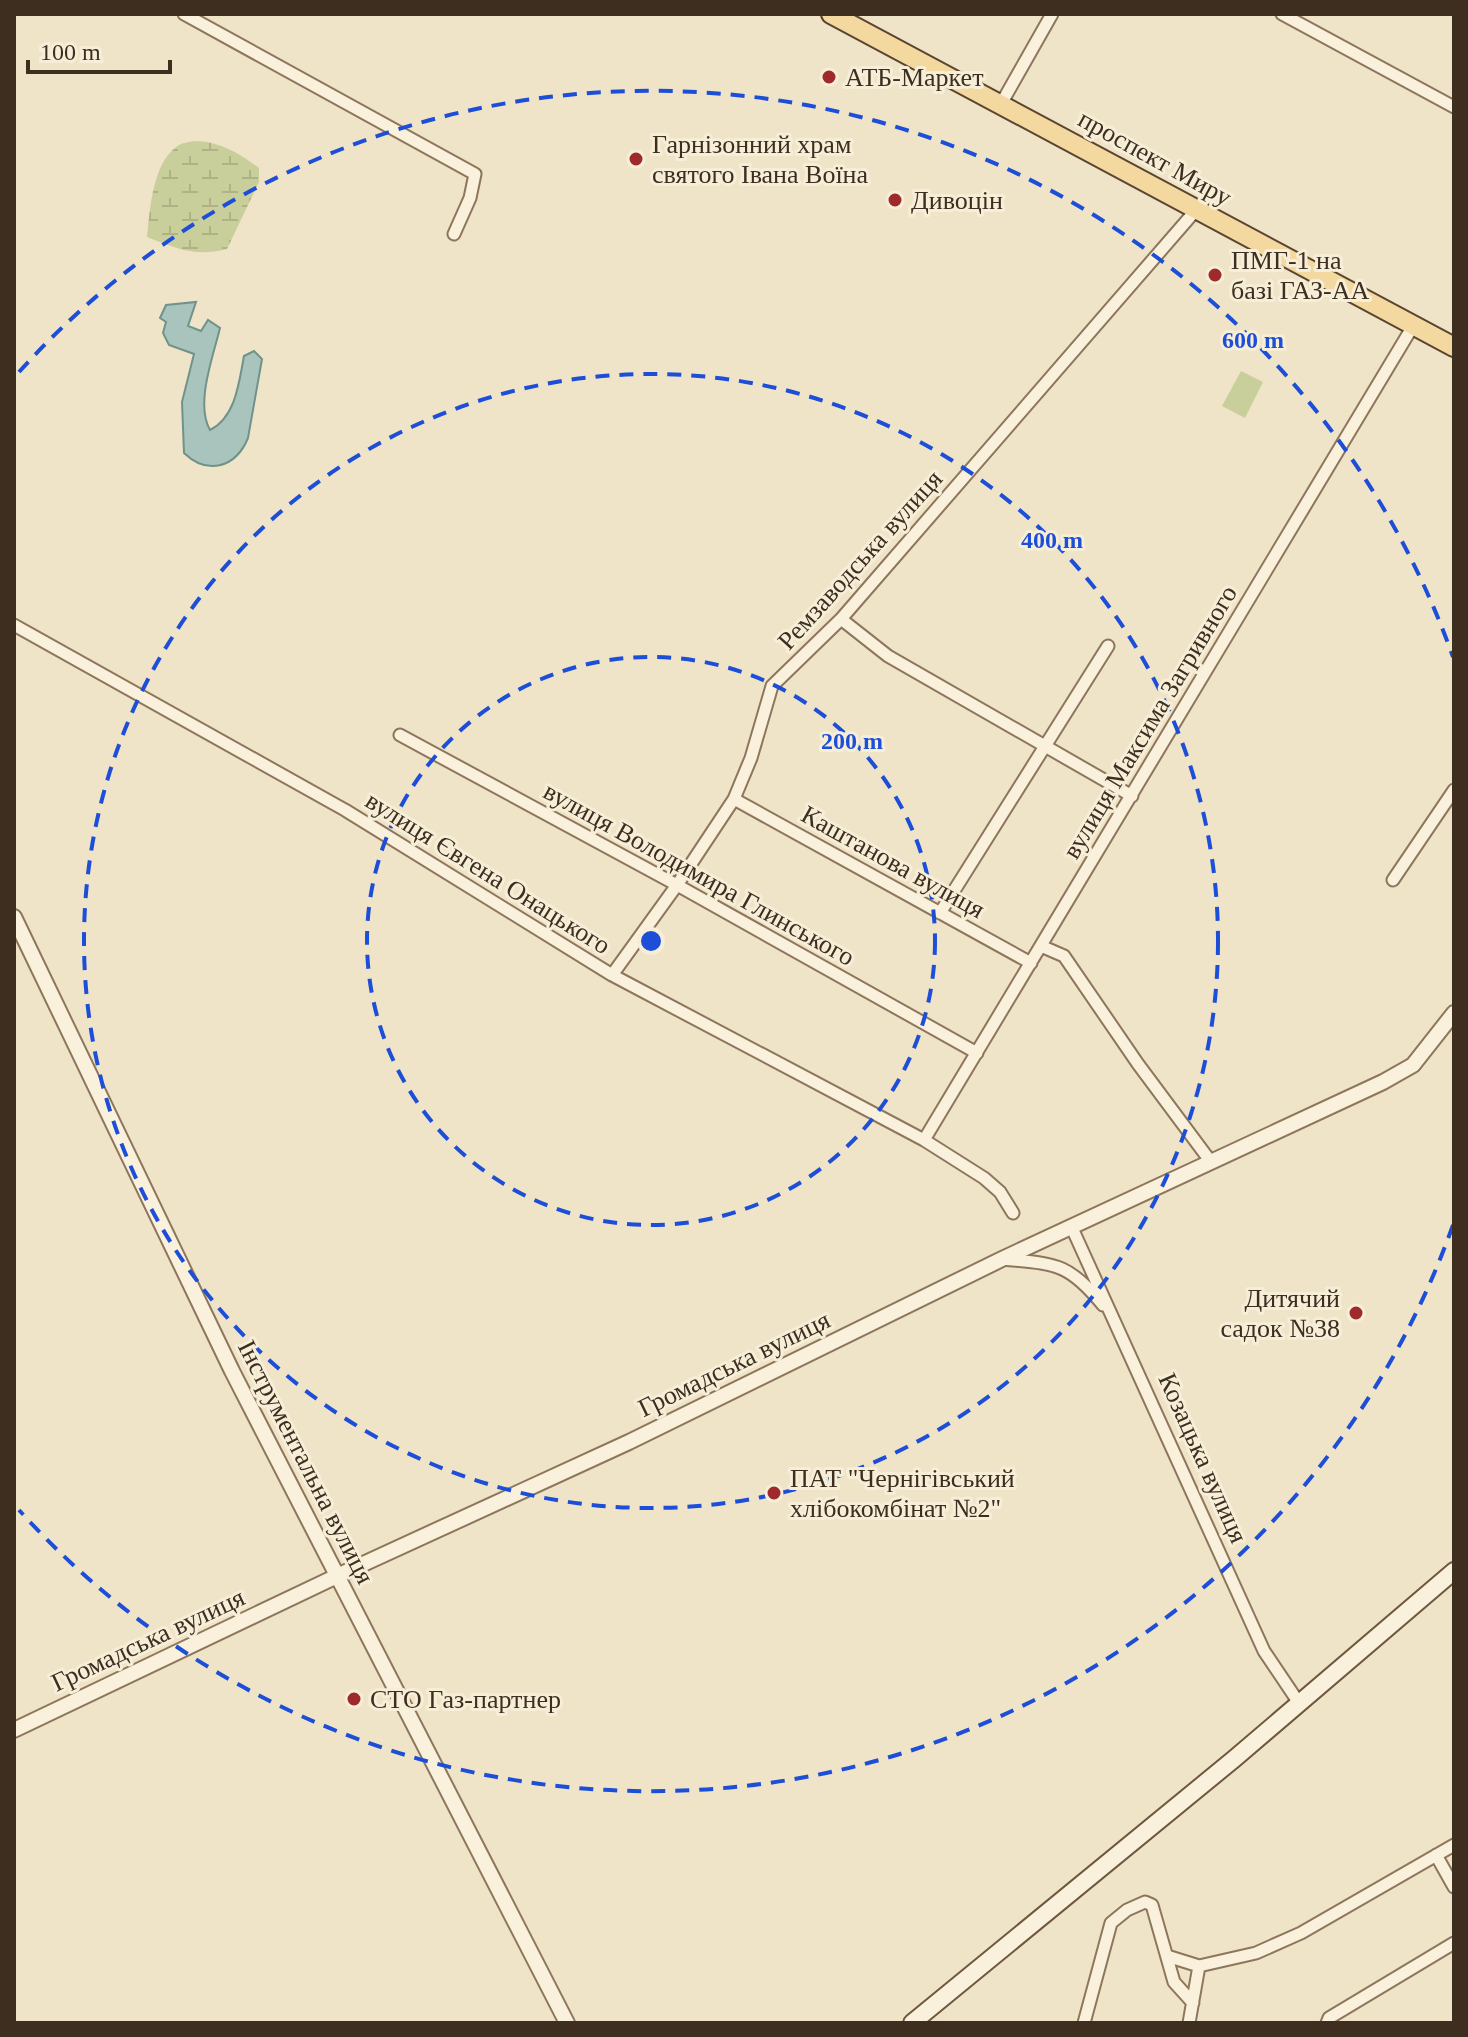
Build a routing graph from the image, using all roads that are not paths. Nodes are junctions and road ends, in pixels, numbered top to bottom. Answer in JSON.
{"nodes":[{"id":1,"x":184,"y":14,"type":"edge"},
{"id":2,"x":831,"y":14,"type":"edge"},
{"id":3,"x":1052,"y":14,"type":"edge"},
{"id":4,"x":1282,"y":14,"type":"edge"},
{"id":5,"x":1001,"y":104,"type":"junction"},
{"id":6,"x":1454,"y":107,"type":"edge"},
{"id":7,"x":1196,"y":210,"type":"junction"},
{"id":8,"x":454,"y":234,"type":"dead end"},
{"id":9,"x":1413,"y":326,"type":"junction"},
{"id":10,"x":1454,"y":347,"type":"edge"},
{"id":11,"x":841,"y":619,"type":"junction"},
{"id":12,"x":14,"y":625,"type":"edge"},
{"id":13,"x":1108,"y":646,"type":"dead end"},
{"id":14,"x":400,"y":735,"type":"dead end"},
{"id":15,"x":1046,"y":745,"type":"junction"},
{"id":16,"x":1454,"y":790,"type":"edge"},
{"id":17,"x":1132,"y":796,"type":"junction"},
{"id":18,"x":734,"y":799,"type":"junction"},
{"id":19,"x":1393,"y":880,"type":"dead end"},
{"id":20,"x":677,"y":885,"type":"junction"},
{"id":21,"x":940,"y":913,"type":"junction"},
{"id":22,"x":14,"y":917,"type":"edge"},
{"id":23,"x":1041,"y":946,"type":"junction"},
{"id":24,"x":1031,"y":963,"type":"junction"},
{"id":25,"x":612,"y":975,"type":"junction"},
{"id":26,"x":1454,"y":1013,"type":"edge"},
{"id":27,"x":977,"y":1053,"type":"junction"},
{"id":28,"x":924,"y":1140,"type":"junction"},
{"id":29,"x":1211,"y":1162,"type":"junction"},
{"id":30,"x":1013,"y":1213,"type":"dead end"},
{"id":31,"x":1072,"y":1228,"type":"junction"},
{"id":32,"x":1002,"y":1259,"type":"junction"},
{"id":33,"x":1113,"y":1318,"type":"junction"},
{"id":34,"x":1454,"y":1571,"type":"edge"},
{"id":35,"x":337,"y":1576,"type":"junction"},
{"id":36,"x":1299,"y":1703,"type":"junction"},
{"id":37,"x":14,"y":1730,"type":"edge"},
{"id":38,"x":1454,"y":1845,"type":"edge"},
{"id":39,"x":1436,"y":1855,"type":"junction"},
{"id":40,"x":1454,"y":1887,"type":"edge"},
{"id":41,"x":1454,"y":1943,"type":"edge"},
{"id":42,"x":1167,"y":1956,"type":"junction"},
{"id":43,"x":1199,"y":1966,"type":"junction"},
{"id":44,"x":1193,"y":2003,"type":"junction"},
{"id":45,"x":567,"y":2023,"type":"edge"},
{"id":46,"x":912,"y":2023,"type":"edge"},
{"id":47,"x":1084,"y":2023,"type":"edge"},
{"id":48,"x":1189,"y":2023,"type":"edge"},
{"id":49,"x":1327,"y":2023,"type":"edge"}],
"edges":[{"from":1,"to":8,"type":"street"},
{"from":2,"to":5,"type":"main road","name":"проспект Миру"},
{"from":3,"to":5,"type":"street"},
{"from":4,"to":6,"type":"street"},
{"from":5,"to":7,"type":"main road","name":"проспект Миру"},
{"from":7,"to":9,"type":"main road","name":"проспект Миру"},
{"from":7,"to":11,"type":"street","name":"Ремзаводська вулиця"},
{"from":9,"to":10,"type":"main road","name":"проспект Миру"},
{"from":9,"to":17,"type":"street","name":"вулиця Максима Загривного"},
{"from":11,"to":15,"type":"street"},
{"from":11,"to":18,"type":"street","name":"Ремзаводська вулиця"},
{"from":12,"to":25,"type":"street","name":"вулиця Євгена Онацького"},
{"from":13,"to":15,"type":"street"},
{"from":14,"to":20,"type":"street","name":"вулиця Володимира Глинського"},
{"from":15,"to":17,"type":"street"},
{"from":15,"to":21,"type":"street"},
{"from":16,"to":19,"type":"street"},
{"from":17,"to":23,"type":"street","name":"вулиця Максима Загривного"},
{"from":18,"to":20,"type":"street","name":"Ремзаводська вулиця"},
{"from":18,"to":21,"type":"street","name":"Каштанова вулиця"},
{"from":20,"to":25,"type":"street","name":"Ремзаводська вулиця"},
{"from":20,"to":27,"type":"street","name":"вулиця Володимира Глинського"},
{"from":21,"to":24,"type":"street","name":"Каштанова вулиця"},
{"from":22,"to":35,"type":"street","name":"Інструментальна вулиця"},
{"from":23,"to":24,"type":"street","name":"вулиця Максима Загривного"},
{"from":23,"to":29,"type":"street"},
{"from":24,"to":27,"type":"street","name":"вулиця Максима Загривного"},
{"from":25,"to":28,"type":"street","name":"вулиця Євгена Онацького"},
{"from":26,"to":29,"type":"street","name":"Громадська вулиця"},
{"from":27,"to":28,"type":"street","name":"вулиця Максима Загривного"},
{"from":28,"to":30,"type":"street","name":"вулиця Євгена Онацького"},
{"from":29,"to":31,"type":"street","name":"Громадська вулиця"},
{"from":31,"to":32,"type":"street","name":"Громадська вулиця"},
{"from":31,"to":33,"type":"street","name":"Козацька вулиця"},
{"from":32,"to":33,"type":"street"},
{"from":32,"to":35,"type":"street","name":"Громадська вулиця"},
{"from":33,"to":36,"type":"street","name":"Козацька вулиця"},
{"from":34,"to":36,"type":"main road"},
{"from":35,"to":37,"type":"street","name":"Громадська вулиця"},
{"from":35,"to":45,"type":"street","name":"Інструментальна вулиця"},
{"from":36,"to":46,"type":"main road"},
{"from":38,"to":39,"type":"street"},
{"from":39,"to":40,"type":"street"},
{"from":39,"to":43,"type":"street"},
{"from":41,"to":49,"type":"street"},
{"from":42,"to":43,"type":"street"},
{"from":42,"to":44,"type":"street"},
{"from":42,"to":47,"type":"street"},
{"from":43,"to":44,"type":"street"},
{"from":44,"to":48,"type":"street"}]}
